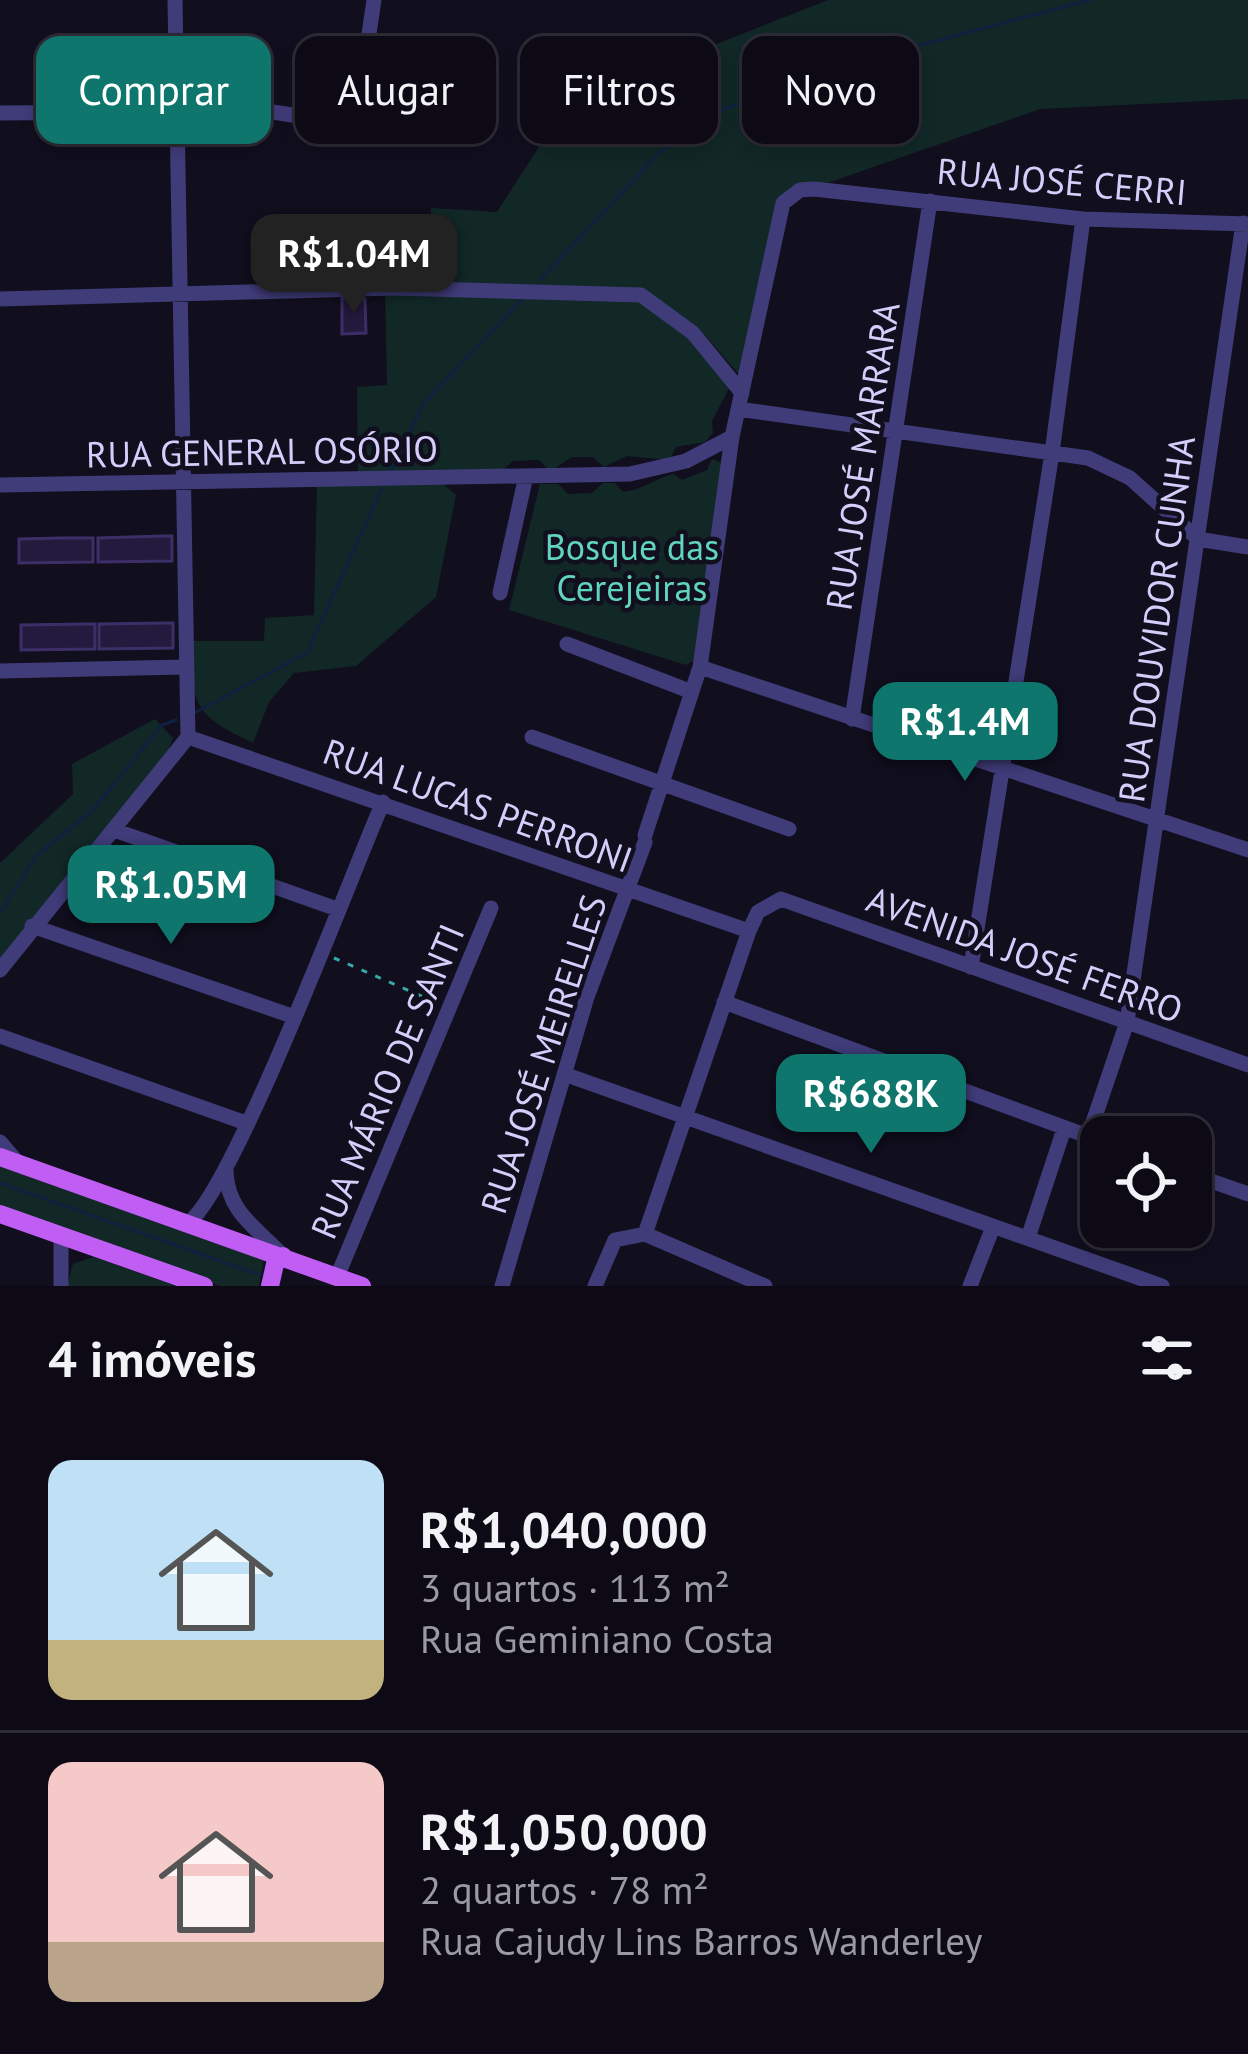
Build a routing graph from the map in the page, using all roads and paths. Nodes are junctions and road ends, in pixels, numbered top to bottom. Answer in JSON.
{"nodes":[{"id":1,"x":175,"y":0,"type":"edge"},
{"id":2,"x":374,"y":0,"type":"edge"},
{"id":3,"x":176,"y":36,"type":"edge"},
{"id":4,"x":369,"y":36,"type":"edge"},
{"id":5,"x":36,"y":112,"type":"edge"},
{"id":6,"x":0,"y":113,"type":"edge"},
{"id":7,"x":179,"y":144,"type":"edge"},
{"id":8,"x":800,"y":190,"type":"joint"},
{"id":9,"x":930,"y":201,"type":"junction"},
{"id":10,"x":1083,"y":219,"type":"junction"},
{"id":11,"x":1246,"y":224,"type":"edge"},
{"id":12,"x":181,"y":293,"type":"junction"},
{"id":13,"x":0,"y":299,"type":"edge"},
{"id":14,"x":740,"y":401,"type":"junction"},
{"id":15,"x":897,"y":427,"type":"junction"},
{"id":16,"x":732,"y":437,"type":"junction"},
{"id":17,"x":1052,"y":453,"type":"junction"},
{"id":18,"x":526,"y":476,"type":"junction"},
{"id":19,"x":184,"y":483,"type":"junction"},
{"id":20,"x":0,"y":485,"type":"edge"},
{"id":21,"x":1198,"y":538,"type":"junction"},
{"id":22,"x":1248,"y":547,"type":"edge"},
{"id":23,"x":500,"y":593,"type":"dead end"},
{"id":24,"x":566,"y":644,"type":"dead end"},
{"id":25,"x":0,"y":650,"type":"edge"},
{"id":26,"x":184,"y":667,"type":"junction"},
{"id":27,"x":700,"y":667,"type":"junction"},
{"id":28,"x":0,"y":670,"type":"edge"},
{"id":29,"x":692,"y":692,"type":"junction"},
{"id":30,"x":852,"y":719,"type":"junction"},
{"id":31,"x":532,"y":736,"type":"dead end"},
{"id":32,"x":188,"y":737,"type":"junction"},
{"id":33,"x":1001,"y":770,"type":"junction"},
{"id":34,"x":661,"y":782,"type":"junction"},
{"id":35,"x":383,"y":802,"type":"junction"},
{"id":36,"x":1157,"y":818,"type":"junction"},
{"id":37,"x":790,"y":829,"type":"dead end"},
{"id":38,"x":114,"y":830,"type":"junction"},
{"id":39,"x":1248,"y":850,"type":"edge"},
{"id":40,"x":627,"y":890,"type":"junction"},
{"id":41,"x":491,"y":908,"type":"dead end"},
{"id":42,"x":337,"y":909,"type":"junction"},
{"id":43,"x":32,"y":926,"type":"junction"},
{"id":44,"x":749,"y":931,"type":"junction"},
{"id":45,"x":321,"y":953,"type":"junction"},
{"id":46,"x":970,"y":967,"type":"junction"},
{"id":47,"x":0,"y":970,"type":"edge"},
{"id":48,"x":724,"y":1002,"type":"junction"},
{"id":49,"x":451,"y":1009,"type":"junction"},
{"id":50,"x":292,"y":1016,"type":"junction"},
{"id":51,"x":1127,"y":1022,"type":"junction"},
{"id":52,"x":0,"y":1036,"type":"edge"},
{"id":53,"x":1248,"y":1065,"type":"edge"},
{"id":54,"x":564,"y":1074,"type":"junction"},
{"id":55,"x":684,"y":1115,"type":"junction"},
{"id":56,"x":1100,"y":1116,"type":"edge"},
{"id":57,"x":246,"y":1123,"type":"junction"},
{"id":58,"x":1064,"y":1129,"type":"junction"},
{"id":59,"x":1080,"y":1134,"type":"edge"},
{"id":60,"x":0,"y":1142,"type":"edge"},
{"id":61,"x":0,"y":1157,"type":"edge"},
{"id":62,"x":226,"y":1162,"type":"junction"},
{"id":63,"x":20,"y":1165,"type":"junction"},
{"id":64,"x":1212,"y":1181,"type":"edge"},
{"id":65,"x":1248,"y":1194,"type":"edge"},
{"id":66,"x":0,"y":1214,"type":"edge"},
{"id":67,"x":188,"y":1223,"type":"junction"},
{"id":68,"x":993,"y":1226,"type":"junction"},
{"id":69,"x":644,"y":1234,"type":"junction"},
{"id":70,"x":61,"y":1235,"type":"junction"},
{"id":71,"x":1028,"y":1238,"type":"junction"},
{"id":72,"x":283,"y":1256,"type":"junction"},
{"id":73,"x":337,"y":1277,"type":"junction"},
{"id":74,"x":722,"y":1278,"type":"edge"},
{"id":75,"x":182,"y":1281,"type":"edge"},
{"id":76,"x":61,"y":1286,"type":"edge"},
{"id":77,"x":204,"y":1286,"type":"edge"},
{"id":78,"x":270,"y":1286,"type":"edge"},
{"id":79,"x":362,"y":1286,"type":"edge"},
{"id":80,"x":502,"y":1286,"type":"edge"},
{"id":81,"x":595,"y":1286,"type":"edge"},
{"id":82,"x":765,"y":1286,"type":"edge"},
{"id":83,"x":970,"y":1286,"type":"edge"},
{"id":84,"x":1162,"y":1286,"type":"edge"}],
"edges":[{"from":1,"to":3,"type":"street"},
{"from":2,"to":4,"type":"street"},
{"from":5,"to":6,"type":"street"},
{"from":7,"to":12,"type":"street"},
{"from":8,"to":9,"type":"street","name":"RUA JOSÉ CERRI"},
{"from":8,"to":14,"type":"street","name":"RUA JOSÉ MEIRELLES"},
{"from":9,"to":10,"type":"street","name":"RUA JOSÉ CERRI"},
{"from":9,"to":15,"type":"street","name":"RUA JOSÉ MARRARA"},
{"from":10,"to":11,"type":"street","name":"RUA JOSÉ CERRI"},
{"from":10,"to":17,"type":"street"},
{"from":11,"to":21,"type":"street","name":"RUA DOUVIDOR CUNHA"},
{"from":12,"to":13,"type":"street"},
{"from":12,"to":14,"type":"street"},
{"from":12,"to":19,"type":"street"},
{"from":14,"to":15,"type":"street"},
{"from":14,"to":16,"type":"street","name":"RUA JOSÉ MEIRELLES"},
{"from":15,"to":17,"type":"street"},
{"from":15,"to":30,"type":"street","name":"RUA JOSÉ MARRARA"},
{"from":16,"to":18,"type":"street","name":"RUA GENERAL OSÓRIO"},
{"from":16,"to":27,"type":"street","name":"RUA JOSÉ MEIRELLES"},
{"from":17,"to":21,"type":"street"},
{"from":17,"to":33,"type":"street"},
{"from":18,"to":19,"type":"street","name":"RUA GENERAL OSÓRIO"},
{"from":18,"to":23,"type":"street"},
{"from":19,"to":20,"type":"street","name":"RUA GENERAL OSÓRIO"},
{"from":19,"to":26,"type":"street"},
{"from":21,"to":22,"type":"street"},
{"from":21,"to":36,"type":"street","name":"RUA DOUVIDOR CUNHA"},
{"from":24,"to":29,"type":"street"},
{"from":25,"to":28,"type":"street"},
{"from":26,"to":28,"type":"street"},
{"from":26,"to":32,"type":"street"},
{"from":27,"to":29,"type":"street","name":"RUA JOSÉ MEIRELLES"},
{"from":27,"to":30,"type":"street"},
{"from":29,"to":34,"type":"street","name":"RUA JOSÉ MEIRELLES"},
{"from":30,"to":33,"type":"street"},
{"from":31,"to":34,"type":"street"},
{"from":32,"to":35,"type":"street","name":"RUA LUCAS PERRONI"},
{"from":32,"to":38,"type":"street"},
{"from":33,"to":36,"type":"street"},
{"from":33,"to":46,"type":"street"},
{"from":34,"to":37,"type":"street"},
{"from":34,"to":40,"type":"street","name":"RUA JOSÉ MEIRELLES"},
{"from":35,"to":40,"type":"street","name":"RUA LUCAS PERRONI"},
{"from":35,"to":42,"type":"street"},
{"from":36,"to":39,"type":"street"},
{"from":36,"to":51,"type":"street","name":"RUA DOUVIDOR CUNHA"},
{"from":38,"to":42,"type":"street"},
{"from":38,"to":43,"type":"street"},
{"from":40,"to":44,"type":"street","name":"RUA LUCAS PERRONI"},
{"from":40,"to":54,"type":"street","name":"RUA JOSÉ MEIRELLES"},
{"from":41,"to":49,"type":"street","name":"RUA MÁRIO DE SANTI"},
{"from":42,"to":45,"type":"street"},
{"from":43,"to":47,"type":"street"},
{"from":43,"to":50,"type":"street"},
{"from":44,"to":46,"type":"street","name":"AVENIDA JOSÉ FERRO"},
{"from":44,"to":48,"type":"street"},
{"from":45,"to":49,"type":"path"},
{"from":45,"to":50,"type":"street"},
{"from":46,"to":51,"type":"street","name":"AVENIDA JOSÉ FERRO"},
{"from":48,"to":55,"type":"street"},
{"from":48,"to":58,"type":"street"},
{"from":49,"to":73,"type":"street","name":"RUA MÁRIO DE SANTI"},
{"from":50,"to":57,"type":"street"},
{"from":51,"to":53,"type":"street","name":"AVENIDA JOSÉ FERRO"},
{"from":51,"to":56,"type":"street","name":"RUA DOUVIDOR CUNHA"},
{"from":52,"to":57,"type":"street"},
{"from":54,"to":55,"type":"street"},
{"from":54,"to":80,"type":"street","name":"RUA JOSÉ MEIRELLES"},
{"from":55,"to":68,"type":"street"},
{"from":55,"to":69,"type":"street"},
{"from":57,"to":62,"type":"street"},
{"from":58,"to":59,"type":"street"},
{"from":58,"to":71,"type":"street"},
{"from":60,"to":63,"type":"street"},
{"from":61,"to":63,"type":"main road"},
{"from":62,"to":67,"type":"street"},
{"from":62,"to":72,"type":"street"},
{"from":63,"to":67,"type":"main road"},
{"from":64,"to":65,"type":"street"},
{"from":66,"to":70,"type":"main road"},
{"from":67,"to":72,"type":"main road"},
{"from":68,"to":71,"type":"street"},
{"from":68,"to":83,"type":"street"},
{"from":69,"to":74,"type":"street"},
{"from":69,"to":81,"type":"street"},
{"from":70,"to":75,"type":"main road"},
{"from":70,"to":76,"type":"street"},
{"from":71,"to":84,"type":"street"},
{"from":72,"to":73,"type":"main road"},
{"from":72,"to":78,"type":"main road"},
{"from":73,"to":79,"type":"main road"},
{"from":74,"to":82,"type":"street"},
{"from":75,"to":77,"type":"main road"}]}
